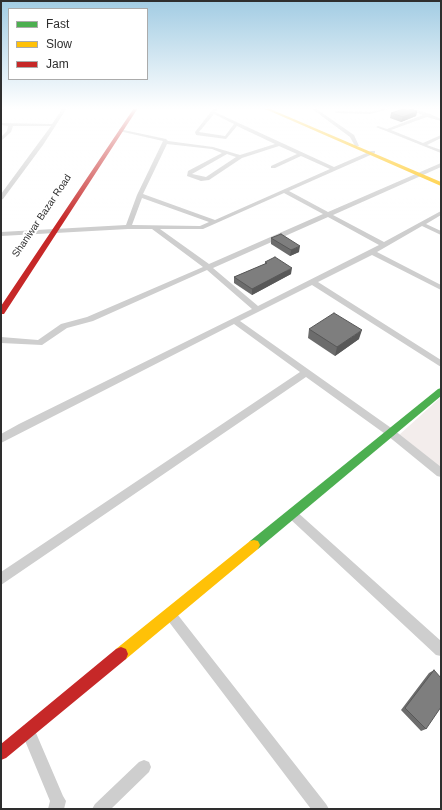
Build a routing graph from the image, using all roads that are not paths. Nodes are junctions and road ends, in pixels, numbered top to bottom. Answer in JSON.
{"nodes":[{"id":1,"x":41,"y":146,"type":"edge"},
{"id":2,"x":103,"y":146,"type":"edge"},
{"id":3,"x":111,"y":146,"type":"edge"},
{"id":4,"x":163,"y":146,"type":"edge"},
{"id":5,"x":195,"y":146,"type":"edge"},
{"id":6,"x":274,"y":146,"type":"edge"},
{"id":7,"x":283,"y":146,"type":"edge"},
{"id":8,"x":354,"y":146,"type":"edge"},
{"id":9,"x":358,"y":146,"type":"edge"},
{"id":10,"x":427,"y":146,"type":"edge"},
{"id":11,"x":227,"y":152,"type":"junction"},
{"id":12,"x":441,"y":152,"type":"edge"},
{"id":13,"x":371,"y":153,"type":"junction"},
{"id":14,"x":301,"y":154,"type":"junction"},
{"id":15,"x":242,"y":157,"type":"junction"},
{"id":16,"x":441,"y":165,"type":"edge"},
{"id":17,"x":273,"y":167,"type":"dead end"},
{"id":18,"x":334,"y":169,"type":"junction"},
{"id":19,"x":420,"y":174,"type":"junction"},
{"id":20,"x":209,"y":180,"type":"dead end"},
{"id":21,"x":441,"y":183,"type":"edge"},
{"id":22,"x":284,"y":191,"type":"junction"},
{"id":23,"x":140,"y":195,"type":"junction"},
{"id":24,"x":1,"y":198,"type":"edge"},
{"id":25,"x":441,"y":213,"type":"edge"},
{"id":26,"x":327,"y":214,"type":"junction"},
{"id":27,"x":215,"y":222,"type":"junction"},
{"id":28,"x":422,"y":224,"type":"junction"},
{"id":29,"x":128,"y":227,"type":"junction"},
{"id":30,"x":152,"y":227,"type":"junction"},
{"id":31,"x":54,"y":231,"type":"junction"},
{"id":32,"x":44,"y":232,"type":"junction"},
{"id":33,"x":441,"y":233,"type":"edge"},
{"id":34,"x":1,"y":234,"type":"edge"},
{"id":35,"x":384,"y":245,"type":"junction"},
{"id":36,"x":372,"y":252,"type":"junction"},
{"id":37,"x":208,"y":267,"type":"junction"},
{"id":38,"x":313,"y":282,"type":"junction"},
{"id":39,"x":441,"y":288,"type":"edge"},
{"id":40,"x":1,"y":296,"type":"edge"},
{"id":41,"x":257,"y":309,"type":"junction"},
{"id":42,"x":1,"y":312,"type":"edge"},
{"id":43,"x":234,"y":320,"type":"junction"},
{"id":44,"x":1,"y":340,"type":"edge"},
{"id":45,"x":441,"y":364,"type":"edge"},
{"id":46,"x":307,"y":372,"type":"junction"},
{"id":47,"x":441,"y":391,"type":"edge"},
{"id":48,"x":392,"y":433,"type":"junction"},
{"id":49,"x":1,"y":439,"type":"edge"},
{"id":50,"x":441,"y":473,"type":"edge"},
{"id":51,"x":292,"y":514,"type":"junction"},
{"id":52,"x":1,"y":579,"type":"edge"},
{"id":53,"x":170,"y":614,"type":"junction"},
{"id":54,"x":441,"y":650,"type":"edge"},
{"id":55,"x":28,"y":731,"type":"junction"},
{"id":56,"x":1,"y":753,"type":"edge"},
{"id":57,"x":144,"y":767,"type":"dead end"},
{"id":58,"x":59,"y":806,"type":"edge"},
{"id":59,"x":100,"y":809,"type":"edge"},
{"id":60,"x":321,"y":809,"type":"edge"}],
"edges":[{"from":1,"to":24,"type":"street"},
{"from":2,"to":32,"type":"main road","name":"Shaniwar Bazar Road"},
{"from":3,"to":31,"type":"main road","name":"Shaniwar Bazar Road"},
{"from":4,"to":23,"type":"street"},
{"from":5,"to":11,"type":"street"},
{"from":6,"to":15,"type":"street"},
{"from":7,"to":14,"type":"street"},
{"from":8,"to":13,"type":"main road"},
{"from":9,"to":13,"type":"main road"},
{"from":10,"to":12,"type":"street"},
{"from":11,"to":15,"type":"street"},
{"from":11,"to":15,"type":"street"},
{"from":13,"to":18,"type":"street"},
{"from":13,"to":19,"type":"main road"},
{"from":14,"to":17,"type":"street"},
{"from":14,"to":18,"type":"street"},
{"from":15,"to":20,"type":"street"},
{"from":16,"to":19,"type":"street"},
{"from":18,"to":22,"type":"street"},
{"from":19,"to":21,"type":"main road"},
{"from":19,"to":26,"type":"street"},
{"from":22,"to":26,"type":"street"},
{"from":22,"to":27,"type":"street"},
{"from":23,"to":27,"type":"street"},
{"from":23,"to":29,"type":"street"},
{"from":25,"to":28,"type":"street"},
{"from":26,"to":35,"type":"street"},
{"from":26,"to":37,"type":"street"},
{"from":27,"to":30,"type":"street"},
{"from":28,"to":33,"type":"street"},
{"from":28,"to":35,"type":"street"},
{"from":29,"to":30,"type":"street"},
{"from":29,"to":31,"type":"street"},
{"from":30,"to":37,"type":"street"},
{"from":31,"to":32,"type":"street"},
{"from":31,"to":42,"type":"main road","name":"Shaniwar Bazar Road"},
{"from":32,"to":34,"type":"street"},
{"from":32,"to":40,"type":"main road","name":"Shaniwar Bazar Road"},
{"from":35,"to":36,"type":"street"},
{"from":36,"to":38,"type":"street"},
{"from":36,"to":39,"type":"street"},
{"from":37,"to":41,"type":"street"},
{"from":37,"to":44,"type":"street"},
{"from":38,"to":41,"type":"street"},
{"from":38,"to":45,"type":"street"},
{"from":41,"to":43,"type":"street"},
{"from":43,"to":46,"type":"street"},
{"from":43,"to":49,"type":"street"},
{"from":46,"to":48,"type":"street"},
{"from":46,"to":52,"type":"street"},
{"from":47,"to":48,"type":"main road"},
{"from":48,"to":50,"type":"street"},
{"from":48,"to":51,"type":"main road"},
{"from":51,"to":53,"type":"main road"},
{"from":51,"to":54,"type":"street"},
{"from":53,"to":55,"type":"main road"},
{"from":53,"to":60,"type":"street"},
{"from":55,"to":56,"type":"main road"},
{"from":55,"to":58,"type":"street"},
{"from":57,"to":59,"type":"street"}]}
